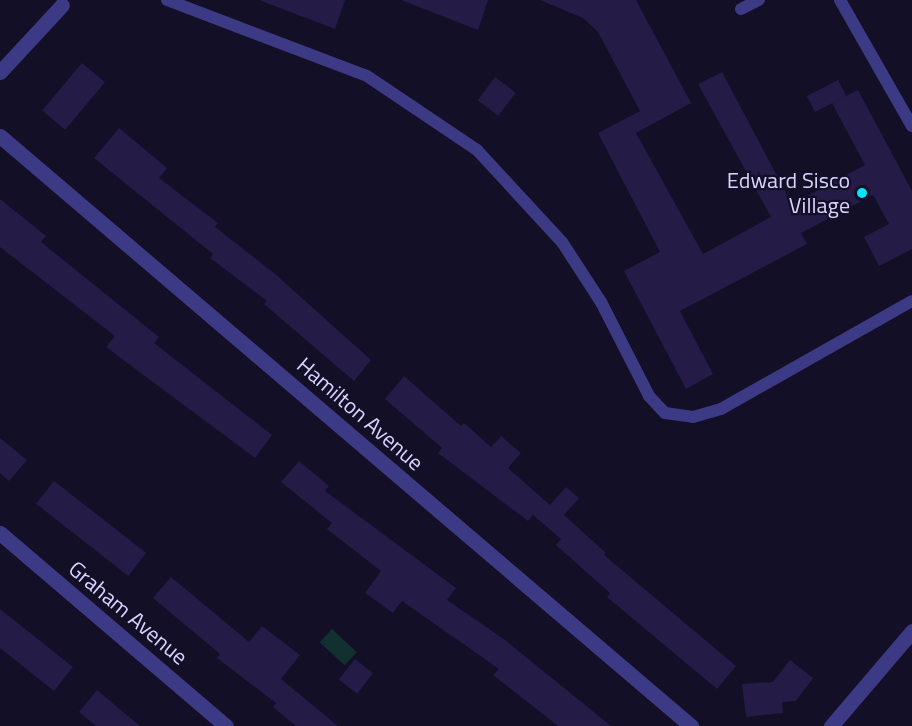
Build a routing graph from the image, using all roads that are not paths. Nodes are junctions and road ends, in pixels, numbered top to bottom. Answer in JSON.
{"nodes":[{"id":1,"x":167,"y":0,"type":"edge"},
{"id":2,"x":759,"y":0,"type":"edge"},
{"id":3,"x":840,"y":0,"type":"edge"},
{"id":4,"x":62,"y":5,"type":"dead end"},
{"id":5,"x":741,"y":9,"type":"dead end"},
{"id":6,"x":0,"y":72,"type":"edge"},
{"id":7,"x":912,"y":126,"type":"edge"},
{"id":8,"x":0,"y":136,"type":"edge"},
{"id":9,"x":912,"y":301,"type":"edge"},
{"id":10,"x":0,"y":533,"type":"edge"},
{"id":11,"x":912,"y":631,"type":"edge"},
{"id":12,"x":226,"y":726,"type":"edge"},
{"id":13,"x":691,"y":726,"type":"edge"},
{"id":14,"x":831,"y":726,"type":"edge"}],
"edges":[{"from":1,"to":9,"type":"lane"},
{"from":2,"to":5,"type":"lane"},
{"from":3,"to":7,"type":"lane"},
{"from":4,"to":6,"type":"street"},
{"from":8,"to":13,"type":"street","name":"Hamilton Avenue"},
{"from":10,"to":12,"type":"street","name":"Graham Avenue"},
{"from":11,"to":14,"type":"street"}]}
